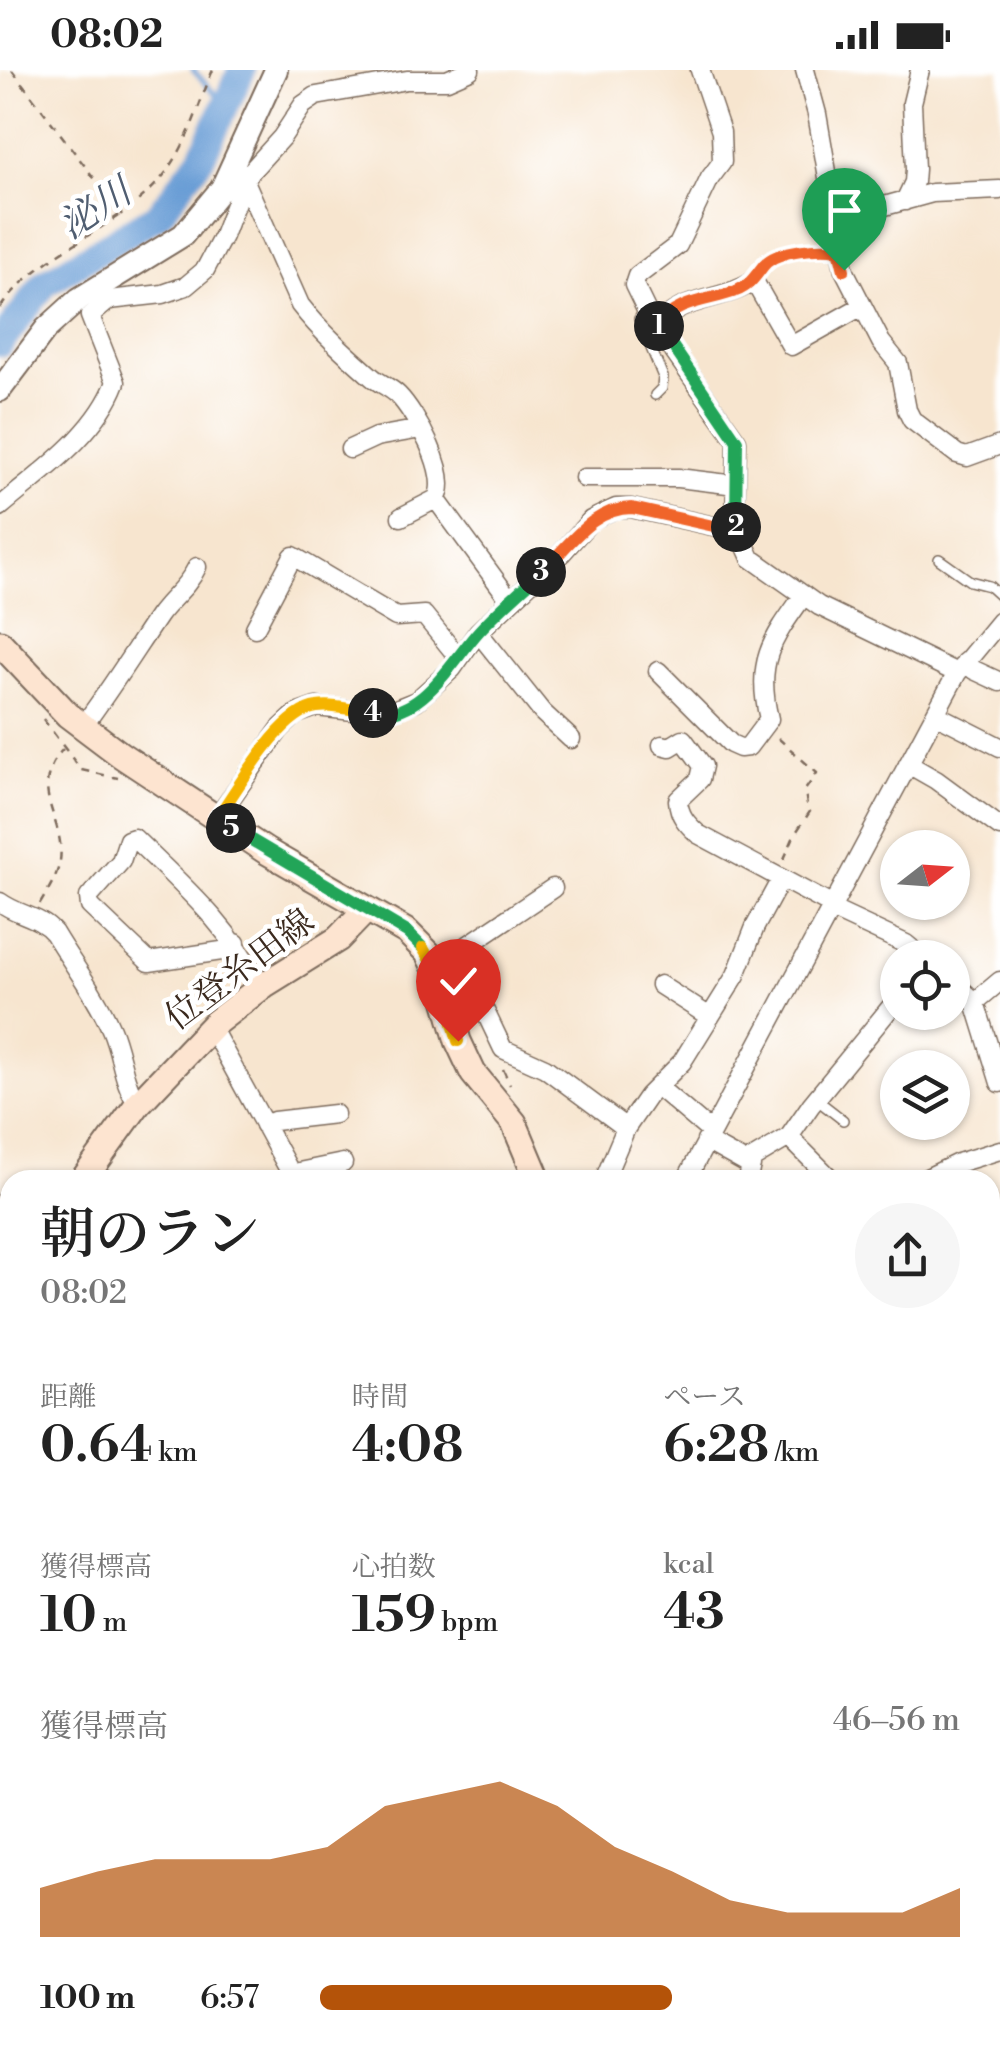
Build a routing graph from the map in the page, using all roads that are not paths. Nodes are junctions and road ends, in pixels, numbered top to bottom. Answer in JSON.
{"nodes":[{"id":1,"x":276,"y":70,"type":"edge"},
{"id":2,"x":470,"y":70,"type":"edge"},
{"id":3,"x":700,"y":70,"type":"edge"},
{"id":4,"x":806,"y":70,"type":"edge"},
{"id":5,"x":920,"y":70,"type":"edge"},
{"id":6,"x":240,"y":171,"type":"junction"},
{"id":7,"x":1000,"y":190,"type":"edge"},
{"id":8,"x":904,"y":200,"type":"junction"},
{"id":9,"x":838,"y":243,"type":"junction"},
{"id":10,"x":87,"y":306,"type":"junction"},
{"id":11,"x":862,"y":306,"type":"junction"},
{"id":12,"x":645,"y":308,"type":"junction"},
{"id":13,"x":658,"y":328,"type":"junction"},
{"id":14,"x":0,"y":390,"type":"edge"},
{"id":15,"x":655,"y":395,"type":"dead end"},
{"id":16,"x":421,"y":429,"type":"junction"},
{"id":17,"x":1000,"y":445,"type":"edge"},
{"id":18,"x":350,"y":449,"type":"dead end"},
{"id":19,"x":584,"y":478,"type":"dead end"},
{"id":20,"x":736,"y":485,"type":"junction"},
{"id":21,"x":436,"y":498,"type":"junction"},
{"id":22,"x":0,"y":508,"type":"edge"},
{"id":23,"x":401,"y":517,"type":"dead end"},
{"id":24,"x":736,"y":531,"type":"junction"},
{"id":25,"x":939,"y":559,"type":"dead end"},
{"id":26,"x":197,"y":567,"type":"dead end"},
{"id":27,"x":804,"y":595,"type":"junction"},
{"id":28,"x":1000,"y":596,"type":"edge"},
{"id":29,"x":510,"y":600,"type":"junction"},
{"id":30,"x":1000,"y":621,"type":"edge"},
{"id":31,"x":255,"y":628,"type":"dead end"},
{"id":32,"x":478,"y":632,"type":"junction"},
{"id":33,"x":3,"y":652,"type":"edge"},
{"id":34,"x":458,"y":657,"type":"junction"},
{"id":35,"x":961,"y":667,"type":"junction"},
{"id":36,"x":658,"y":671,"type":"dead end"},
{"id":37,"x":1000,"y":682,"type":"edge"},
{"id":38,"x":935,"y":714,"type":"junction"},
{"id":39,"x":83,"y":726,"type":"junction"},
{"id":40,"x":570,"y":739,"type":"dead end"},
{"id":41,"x":662,"y":745,"type":"dead end"},
{"id":42,"x":1000,"y":747,"type":"edge"},
{"id":43,"x":908,"y":764,"type":"junction"},
{"id":44,"x":217,"y":818,"type":"junction"},
{"id":45,"x":1000,"y":828,"type":"edge"},
{"id":46,"x":780,"y":879,"type":"junction"},
{"id":47,"x":553,"y":888,"type":"dead end"},
{"id":48,"x":0,"y":902,"type":"edge"},
{"id":49,"x":832,"y":907,"type":"junction"},
{"id":50,"x":366,"y":910,"type":"junction"},
{"id":51,"x":898,"y":940,"type":"edge"},
{"id":52,"x":236,"y":943,"type":"junction"},
{"id":53,"x":442,"y":963,"type":"junction"},
{"id":54,"x":1000,"y":981,"type":"edge"},
{"id":55,"x":660,"y":985,"type":"dead end"},
{"id":56,"x":261,"y":988,"type":"junction"},
{"id":57,"x":970,"y":997,"type":"edge"},
{"id":58,"x":975,"y":1002,"type":"junction"},
{"id":59,"x":710,"y":1017,"type":"junction"},
{"id":60,"x":880,"y":1020,"type":"edge"},
{"id":61,"x":211,"y":1027,"type":"junction"},
{"id":62,"x":999,"y":1074,"type":"edge"},
{"id":63,"x":658,"y":1088,"type":"junction"},
{"id":64,"x":816,"y":1099,"type":"junction"},
{"id":65,"x":138,"y":1104,"type":"junction"},
{"id":66,"x":335,"y":1114,"type":"dead end"},
{"id":67,"x":843,"y":1120,"type":"dead end"},
{"id":68,"x":264,"y":1125,"type":"junction"},
{"id":69,"x":626,"y":1128,"type":"junction"},
{"id":70,"x":709,"y":1136,"type":"junction"},
{"id":71,"x":789,"y":1138,"type":"junction"},
{"id":72,"x":1000,"y":1150,"type":"edge"},
{"id":73,"x":343,"y":1163,"type":"dead end"},
{"id":74,"x":90,"y":1170,"type":"edge"},
{"id":75,"x":286,"y":1170,"type":"edge"},
{"id":76,"x":316,"y":1170,"type":"edge"},
{"id":77,"x":534,"y":1170,"type":"edge"},
{"id":78,"x":608,"y":1170,"type":"edge"},
{"id":79,"x":691,"y":1170,"type":"edge"},
{"id":80,"x":748,"y":1170,"type":"edge"},
{"id":81,"x":753,"y":1170,"type":"edge"},
{"id":82,"x":822,"y":1170,"type":"edge"},
{"id":83,"x":944,"y":1170,"type":"edge"}],
"edges":[{"from":1,"to":6,"type":"street"},
{"from":2,"to":6,"type":"street"},
{"from":3,"to":12,"type":"street"},
{"from":4,"to":9,"type":"street"},
{"from":5,"to":8,"type":"street"},
{"from":6,"to":10,"type":"street"},
{"from":6,"to":10,"type":"street"},
{"from":6,"to":16,"type":"street"},
{"from":7,"to":8,"type":"street"},
{"from":8,"to":9,"type":"street"},
{"from":9,"to":11,"type":"street"},
{"from":10,"to":14,"type":"street"},
{"from":10,"to":22,"type":"street"},
{"from":11,"to":13,"type":"street"},
{"from":11,"to":17,"type":"street"},
{"from":12,"to":13,"type":"street"},
{"from":12,"to":15,"type":"lane"},
{"from":13,"to":20,"type":"street"},
{"from":16,"to":18,"type":"street"},
{"from":16,"to":21,"type":"street"},
{"from":19,"to":20,"type":"street"},
{"from":20,"to":24,"type":"street"},
{"from":21,"to":23,"type":"street"},
{"from":21,"to":29,"type":"street"},
{"from":24,"to":27,"type":"street"},
{"from":24,"to":29,"type":"street"},
{"from":25,"to":28,"type":"lane"},
{"from":26,"to":39,"type":"street"},
{"from":27,"to":35,"type":"street"},
{"from":27,"to":36,"type":"street"},
{"from":29,"to":32,"type":"street"},
{"from":30,"to":35,"type":"street"},
{"from":31,"to":34,"type":"street"},
{"from":32,"to":34,"type":"street"},
{"from":32,"to":40,"type":"street"},
{"from":33,"to":39,"type":"main road"},
{"from":34,"to":44,"type":"street"},
{"from":35,"to":37,"type":"street"},
{"from":35,"to":38,"type":"street"},
{"from":38,"to":42,"type":"street"},
{"from":38,"to":43,"type":"street"},
{"from":39,"to":44,"type":"main road"},
{"from":41,"to":46,"type":"street"},
{"from":43,"to":45,"type":"street"},
{"from":43,"to":49,"type":"street"},
{"from":44,"to":50,"type":"main road"},
{"from":46,"to":49,"type":"street"},
{"from":46,"to":59,"type":"street"},
{"from":47,"to":53,"type":"street"},
{"from":48,"to":65,"type":"street"},
{"from":49,"to":51,"type":"street"},
{"from":49,"to":70,"type":"street"},
{"from":50,"to":53,"type":"main road"},
{"from":50,"to":56,"type":"main road","name":"位登糸田線"},
{"from":52,"to":52,"type":"street"},
{"from":52,"to":56,"type":"street"},
{"from":53,"to":69,"type":"street"},
{"from":53,"to":77,"type":"main road"},
{"from":54,"to":58,"type":"street"},
{"from":55,"to":59,"type":"street"},
{"from":56,"to":61,"type":"main road","name":"位登糸田線"},
{"from":57,"to":58,"type":"street"},
{"from":58,"to":62,"type":"street"},
{"from":59,"to":63,"type":"street"},
{"from":60,"to":64,"type":"street"},
{"from":61,"to":65,"type":"main road","name":"位登糸田線"},
{"from":61,"to":68,"type":"street"},
{"from":63,"to":69,"type":"street"},
{"from":63,"to":70,"type":"street"},
{"from":64,"to":67,"type":"lane"},
{"from":64,"to":71,"type":"street"},
{"from":65,"to":74,"type":"main road","name":"位登糸田線"},
{"from":66,"to":68,"type":"street"},
{"from":68,"to":75,"type":"street"},
{"from":69,"to":78,"type":"street"},
{"from":70,"to":79,"type":"street"},
{"from":70,"to":80,"type":"street"},
{"from":71,"to":81,"type":"street"},
{"from":71,"to":82,"type":"street"},
{"from":72,"to":83,"type":"street"},
{"from":73,"to":76,"type":"street"}]}
